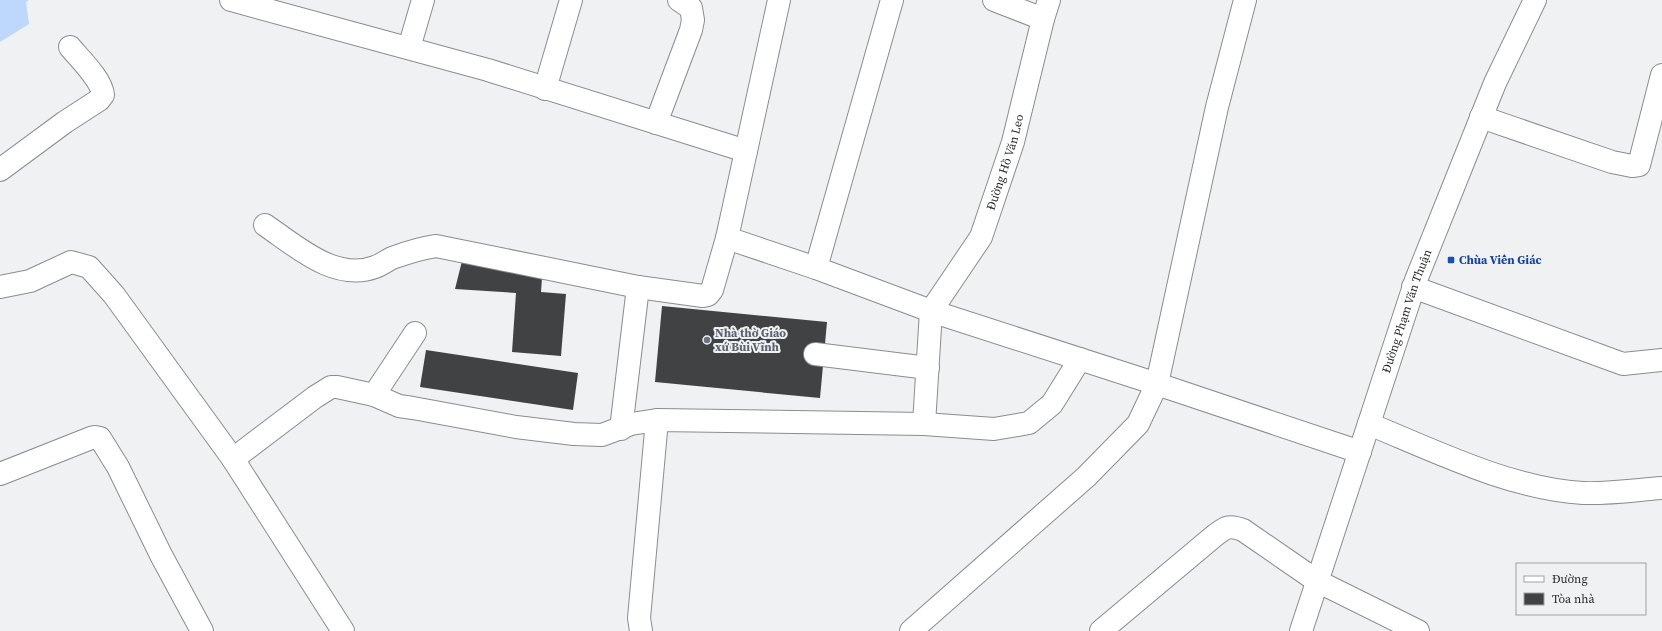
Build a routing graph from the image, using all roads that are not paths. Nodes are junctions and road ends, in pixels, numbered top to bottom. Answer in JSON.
{"nodes":[{"id":1,"x":231,"y":0,"type":"edge"},
{"id":2,"x":423,"y":0,"type":"edge"},
{"id":3,"x":571,"y":0,"type":"edge"},
{"id":4,"x":679,"y":0,"type":"edge"},
{"id":5,"x":779,"y":0,"type":"edge"},
{"id":6,"x":892,"y":0,"type":"edge"},
{"id":7,"x":994,"y":0,"type":"edge"},
{"id":8,"x":1246,"y":0,"type":"edge"},
{"id":9,"x":1535,"y":0,"type":"edge"},
{"id":10,"x":1046,"y":10,"type":"edge"},
{"id":11,"x":70,"y":47,"type":"dead end"},
{"id":12,"x":409,"y":48,"type":"junction"},
{"id":13,"x":1662,"y":75,"type":"edge"},
{"id":14,"x":545,"y":89,"type":"junction"},
{"id":15,"x":1482,"y":117,"type":"junction"},
{"id":16,"x":656,"y":123,"type":"junction"},
{"id":17,"x":746,"y":151,"type":"junction"},
{"id":18,"x":0,"y":170,"type":"edge"},
{"id":19,"x":265,"y":225,"type":"dead end"},
{"id":20,"x":727,"y":238,"type":"junction"},
{"id":21,"x":816,"y":268,"type":"junction"},
{"id":22,"x":0,"y":287,"type":"edge"},
{"id":23,"x":638,"y":287,"type":"junction"},
{"id":24,"x":1414,"y":287,"type":"junction"},
{"id":25,"x":931,"y":311,"type":"junction"},
{"id":26,"x":415,"y":333,"type":"dead end"},
{"id":27,"x":815,"y":354,"type":"dead end"},
{"id":28,"x":1080,"y":359,"type":"junction"},
{"id":29,"x":1662,"y":360,"type":"edge"},
{"id":30,"x":928,"y":368,"type":"junction"},
{"id":31,"x":1157,"y":384,"type":"junction"},
{"id":32,"x":374,"y":395,"type":"junction"},
{"id":33,"x":657,"y":420,"type":"junction"},
{"id":34,"x":924,"y":424,"type":"junction"},
{"id":35,"x":1369,"y":424,"type":"junction"},
{"id":36,"x":621,"y":429,"type":"junction"},
{"id":37,"x":1360,"y":452,"type":"junction"},
{"id":38,"x":233,"y":459,"type":"junction"},
{"id":39,"x":0,"y":474,"type":"edge"},
{"id":40,"x":1662,"y":488,"type":"edge"},
{"id":41,"x":1317,"y":581,"type":"junction"},
{"id":42,"x":202,"y":631,"type":"edge"},
{"id":43,"x":343,"y":631,"type":"edge"},
{"id":44,"x":641,"y":631,"type":"edge"},
{"id":45,"x":911,"y":631,"type":"edge"},
{"id":46,"x":1100,"y":631,"type":"edge"},
{"id":47,"x":1301,"y":631,"type":"edge"},
{"id":48,"x":1418,"y":631,"type":"edge"}],
"edges":[{"from":1,"to":12,"type":"street"},
{"from":2,"to":12,"type":"street"},
{"from":3,"to":14,"type":"street"},
{"from":4,"to":16,"type":"street"},
{"from":5,"to":17,"type":"street"},
{"from":6,"to":21,"type":"street"},
{"from":7,"to":10,"type":"street"},
{"from":8,"to":31,"type":"street"},
{"from":9,"to":15,"type":"street","name":"Đường Phạm Văn Thuận"},
{"from":10,"to":25,"type":"street","name":"Đường Hồ Văn Leo"},
{"from":11,"to":18,"type":"street"},
{"from":12,"to":14,"type":"street"},
{"from":13,"to":15,"type":"street"},
{"from":14,"to":16,"type":"street"},
{"from":15,"to":24,"type":"street","name":"Đường Phạm Văn Thuận"},
{"from":16,"to":17,"type":"street"},
{"from":17,"to":20,"type":"street"},
{"from":19,"to":23,"type":"street"},
{"from":20,"to":21,"type":"street"},
{"from":20,"to":23,"type":"street"},
{"from":21,"to":25,"type":"street"},
{"from":22,"to":38,"type":"street"},
{"from":23,"to":36,"type":"street"},
{"from":24,"to":29,"type":"street"},
{"from":24,"to":35,"type":"street","name":"Đường Phạm Văn Thuận"},
{"from":25,"to":28,"type":"street"},
{"from":25,"to":30,"type":"street"},
{"from":26,"to":32,"type":"street"},
{"from":27,"to":30,"type":"street"},
{"from":28,"to":31,"type":"street"},
{"from":28,"to":34,"type":"street"},
{"from":30,"to":34,"type":"street"},
{"from":31,"to":37,"type":"street"},
{"from":31,"to":45,"type":"street"},
{"from":32,"to":36,"type":"street"},
{"from":32,"to":38,"type":"street"},
{"from":33,"to":34,"type":"street"},
{"from":33,"to":36,"type":"street"},
{"from":33,"to":44,"type":"street"},
{"from":35,"to":37,"type":"street","name":"Đường Phạm Văn Thuận"},
{"from":35,"to":40,"type":"street"},
{"from":37,"to":41,"type":"street","name":"Đường Phạm Văn Thuận"},
{"from":38,"to":43,"type":"street"},
{"from":39,"to":42,"type":"street"},
{"from":41,"to":46,"type":"street"},
{"from":41,"to":47,"type":"street","name":"Đường Phạm Văn Thuận"},
{"from":41,"to":48,"type":"street"}]}
